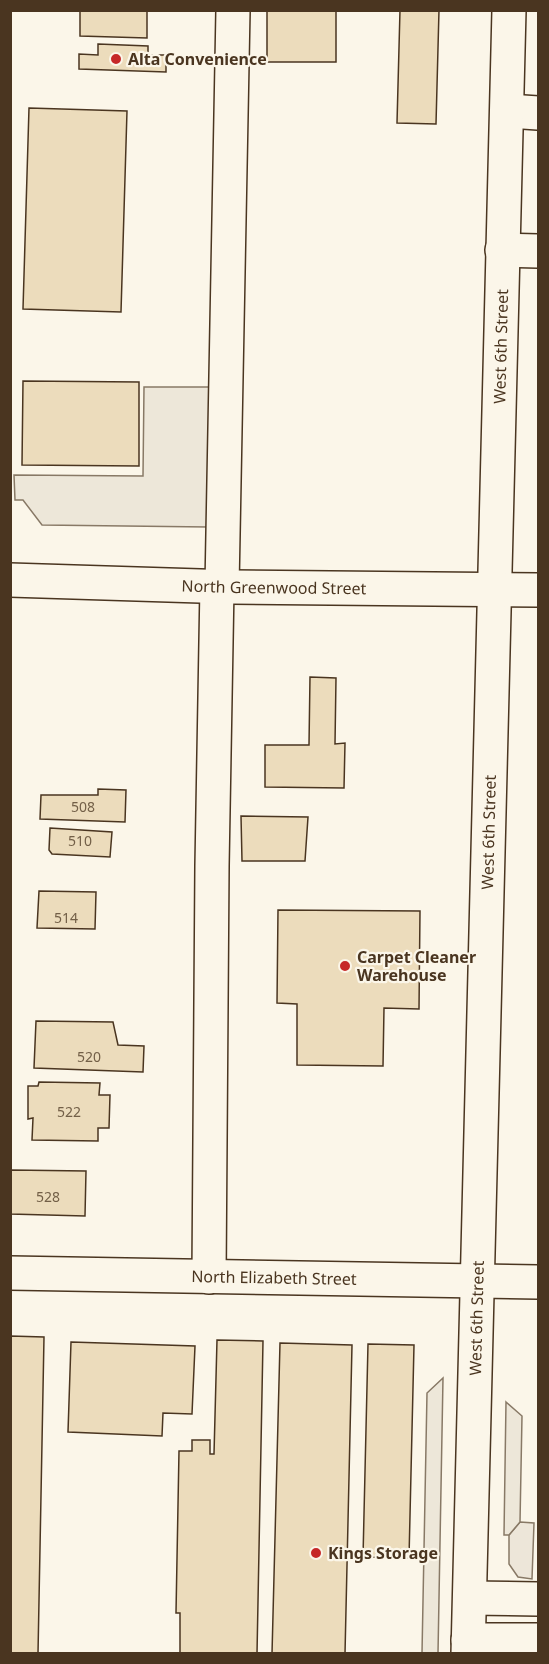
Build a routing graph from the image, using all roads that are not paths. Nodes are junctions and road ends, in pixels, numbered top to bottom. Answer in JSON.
{"nodes":[{"id":1,"x":233,"y":10,"type":"edge"},
{"id":2,"x":509,"y":10,"type":"edge"},
{"id":3,"x":523,"y":112,"type":"edge"},
{"id":4,"x":502,"y":250,"type":"junction"},
{"id":5,"x":538,"y":251,"type":"edge"},
{"id":6,"x":10,"y":580,"type":"edge"},
{"id":7,"x":220,"y":586,"type":"junction"},
{"id":8,"x":493,"y":589,"type":"junction"},
{"id":9,"x":538,"y":590,"type":"edge"},
{"id":10,"x":10,"y":1273,"type":"edge"},
{"id":11,"x":209,"y":1276,"type":"junction"},
{"id":12,"x":479,"y":1281,"type":"junction"},
{"id":13,"x":538,"y":1282,"type":"edge"},
{"id":14,"x":470,"y":1598,"type":"junction"},
{"id":15,"x":538,"y":1599,"type":"edge"},
{"id":16,"x":538,"y":1640,"type":"edge"},
{"id":17,"x":468,"y":1647,"type":"edge"}],
"edges":[{"from":1,"to":7,"type":"street"},
{"from":2,"to":3,"type":"street","name":"West 6th Street"},
{"from":3,"to":4,"type":"street","name":"West 6th Street"},
{"from":4,"to":5,"type":"street"},
{"from":4,"to":8,"type":"street","name":"West 6th Street"},
{"from":6,"to":7,"type":"street","name":"North Greenwood Street"},
{"from":7,"to":8,"type":"street","name":"North Greenwood Street"},
{"from":7,"to":11,"type":"street"},
{"from":8,"to":9,"type":"street","name":"North Greenwood Street"},
{"from":8,"to":12,"type":"street","name":"West 6th Street"},
{"from":10,"to":11,"type":"street","name":"North Elizabeth Street"},
{"from":11,"to":12,"type":"street","name":"North Elizabeth Street"},
{"from":12,"to":13,"type":"street","name":"North Elizabeth Street"},
{"from":12,"to":14,"type":"street","name":"West 6th Street"},
{"from":14,"to":15,"type":"street"},
{"from":14,"to":17,"type":"street","name":"West 6th Street"},
{"from":16,"to":17,"type":"street"}]}
